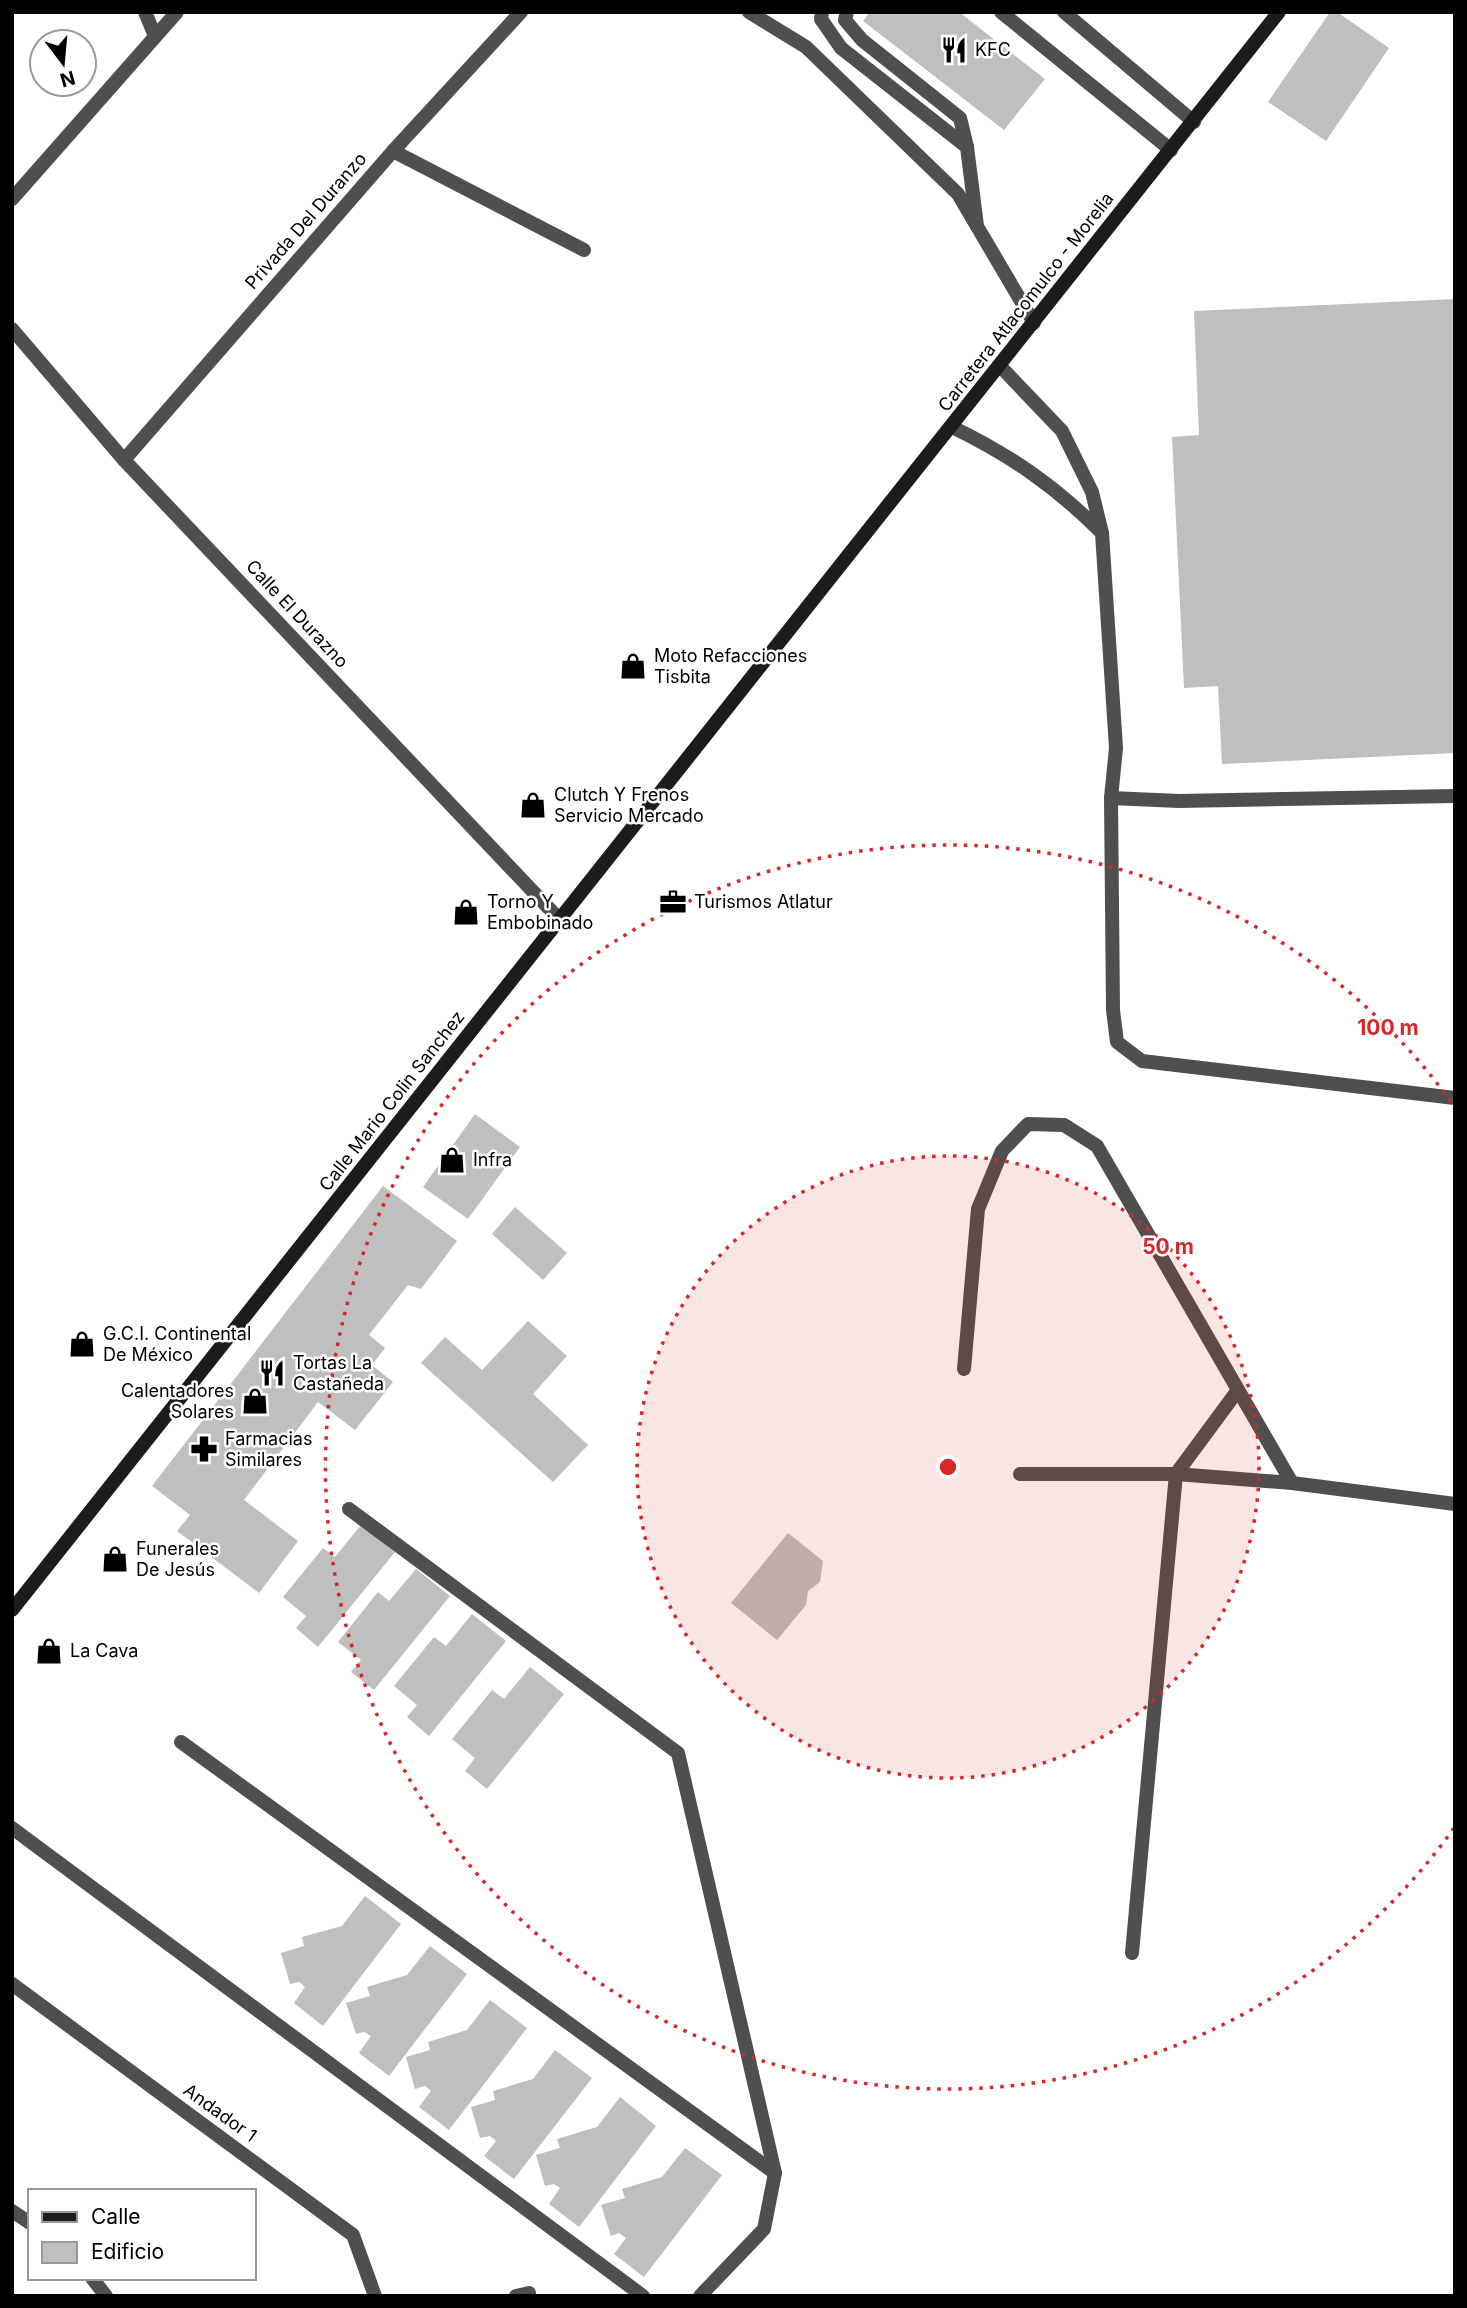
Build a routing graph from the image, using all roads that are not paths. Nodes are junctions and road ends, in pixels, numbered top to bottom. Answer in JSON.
{"nodes":[{"id":1,"x":145,"y":12,"type":"edge"},
{"id":2,"x":177,"y":12,"type":"edge"},
{"id":3,"x":520,"y":12,"type":"edge"},
{"id":4,"x":749,"y":12,"type":"edge"},
{"id":5,"x":822,"y":12,"type":"edge"},
{"id":6,"x":847,"y":12,"type":"edge"},
{"id":7,"x":1001,"y":12,"type":"edge"},
{"id":8,"x":1063,"y":12,"type":"edge"},
{"id":9,"x":1279,"y":12,"type":"edge"},
{"id":10,"x":155,"y":36,"type":"junction"},
{"id":11,"x":1194,"y":122,"type":"junction"},
{"id":12,"x":967,"y":147,"type":"junction"},
{"id":13,"x":1171,"y":150,"type":"junction"},
{"id":14,"x":393,"y":151,"type":"junction"},
{"id":15,"x":12,"y":199,"type":"edge"},
{"id":16,"x":978,"y":228,"type":"junction"},
{"id":17,"x":584,"y":250,"type":"dead end"},
{"id":18,"x":1034,"y":323,"type":"junction"},
{"id":19,"x":12,"y":329,"type":"edge"},
{"id":20,"x":1000,"y":366,"type":"junction"},
{"id":21,"x":952,"y":427,"type":"junction"},
{"id":22,"x":124,"y":460,"type":"junction"},
{"id":23,"x":1102,"y":533,"type":"junction"},
{"id":24,"x":802,"y":615,"type":"joint"},
{"id":25,"x":1455,"y":796,"type":"edge"},
{"id":26,"x":1111,"y":798,"type":"junction"},
{"id":27,"x":560,"y":920,"type":"junction"},
{"id":28,"x":1455,"y":1098,"type":"edge"},
{"id":29,"x":964,"y":1369,"type":"dead end"},
{"id":30,"x":1238,"y":1390,"type":"junction"},
{"id":31,"x":1020,"y":1474,"type":"dead end"},
{"id":32,"x":1176,"y":1474,"type":"junction"},
{"id":33,"x":1292,"y":1483,"type":"junction"},
{"id":34,"x":1455,"y":1504,"type":"edge"},
{"id":35,"x":349,"y":1509,"type":"dead end"},
{"id":36,"x":12,"y":1610,"type":"edge"},
{"id":37,"x":181,"y":1742,"type":"dead end"},
{"id":38,"x":12,"y":1828,"type":"edge"},
{"id":39,"x":1132,"y":1954,"type":"dead end"},
{"id":40,"x":12,"y":1984,"type":"edge"},
{"id":41,"x":775,"y":2173,"type":"junction"},
{"id":42,"x":12,"y":2211,"type":"edge"},
{"id":43,"x":28,"y":2222,"type":"edge"},
{"id":44,"x":94,"y":2280,"type":"edge"},
{"id":45,"x":106,"y":2296,"type":"edge"},
{"id":46,"x":375,"y":2296,"type":"edge"},
{"id":47,"x":643,"y":2296,"type":"edge"},
{"id":48,"x":700,"y":2296,"type":"edge"}],
"edges":[{"from":1,"to":10,"type":"street"},
{"from":2,"to":10,"type":"street"},
{"from":3,"to":14,"type":"street","name":"Privada Del Duranzo"},
{"from":4,"to":16,"type":"street"},
{"from":5,"to":12,"type":"street"},
{"from":6,"to":12,"type":"street"},
{"from":7,"to":13,"type":"street"},
{"from":8,"to":11,"type":"street"},
{"from":9,"to":11,"type":"main road","name":"Carretera Atlacomulco - Morelia"},
{"from":10,"to":15,"type":"street"},
{"from":11,"to":13,"type":"main road","name":"Carretera Atlacomulco - Morelia"},
{"from":12,"to":16,"type":"street"},
{"from":13,"to":18,"type":"main road","name":"Carretera Atlacomulco - Morelia"},
{"from":14,"to":17,"type":"street"},
{"from":14,"to":22,"type":"street","name":"Privada Del Duranzo"},
{"from":16,"to":18,"type":"street"},
{"from":18,"to":20,"type":"main road","name":"Carretera Atlacomulco - Morelia"},
{"from":19,"to":22,"type":"street","name":"Calle El Durazno"},
{"from":20,"to":21,"type":"main road","name":"Carretera Atlacomulco - Morelia"},
{"from":20,"to":23,"type":"street"},
{"from":21,"to":23,"type":"street"},
{"from":21,"to":24,"type":"main road","name":"Carretera Atlacomulco - Morelia"},
{"from":22,"to":27,"type":"street","name":"Calle El Durazno"},
{"from":23,"to":26,"type":"street"},
{"from":24,"to":27,"type":"main road","name":"Calle Mario Colin Sanchez"},
{"from":25,"to":26,"type":"street"},
{"from":26,"to":28,"type":"street"},
{"from":27,"to":36,"type":"main road","name":"Calle Mario Colin Sanchez"},
{"from":29,"to":30,"type":"street"},
{"from":30,"to":32,"type":"street"},
{"from":30,"to":33,"type":"street"},
{"from":31,"to":32,"type":"street"},
{"from":32,"to":33,"type":"street"},
{"from":32,"to":39,"type":"street"},
{"from":33,"to":34,"type":"street"},
{"from":35,"to":41,"type":"street"},
{"from":37,"to":41,"type":"street"},
{"from":38,"to":47,"type":"street"},
{"from":40,"to":46,"type":"street","name":"Andador 1"},
{"from":41,"to":48,"type":"street"},
{"from":42,"to":43,"type":"street"},
{"from":44,"to":45,"type":"street"}]}
